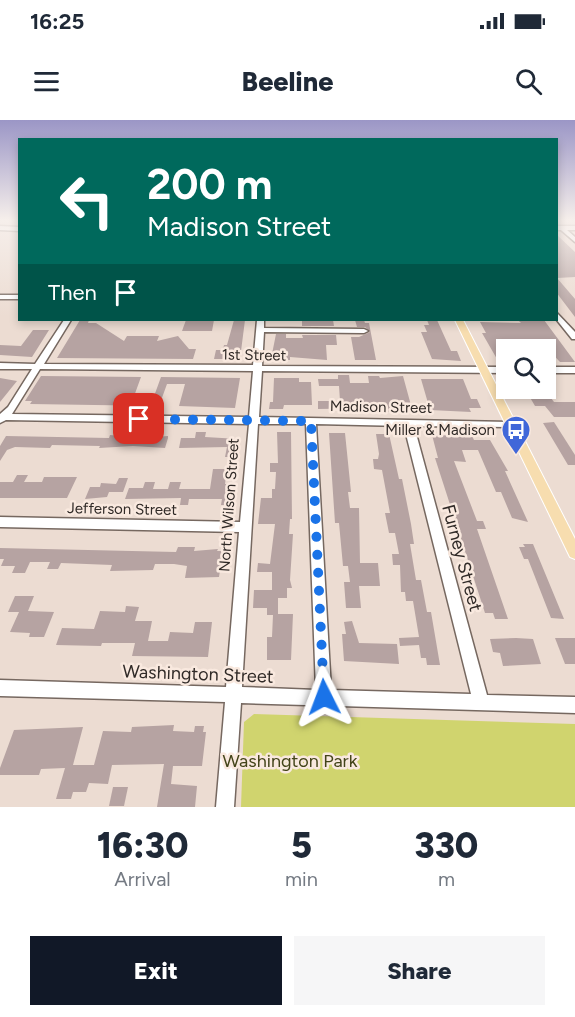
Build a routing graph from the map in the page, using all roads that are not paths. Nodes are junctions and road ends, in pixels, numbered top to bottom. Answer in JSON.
{"nodes":[{"id":1,"x":0,"y":297,"type":"edge"},
{"id":2,"x":18,"y":297,"type":"edge"},
{"id":3,"x":558,"y":316,"type":"edge"},
{"id":4,"x":66,"y":321,"type":"edge"},
{"id":5,"x":261,"y":321,"type":"edge"},
{"id":6,"x":460,"y":321,"type":"edge"},
{"id":7,"x":260,"y":330,"type":"junction"},
{"id":8,"x":364,"y":331,"type":"dead end"},
{"id":9,"x":575,"y":337,"type":"edge"},
{"id":10,"x":0,"y":366,"type":"edge"},
{"id":11,"x":38,"y":366,"type":"junction"},
{"id":12,"x":256,"y":369,"type":"junction"},
{"id":13,"x":484,"y":370,"type":"junction"},
{"id":14,"x":496,"y":370,"type":"edge"},
{"id":15,"x":556,"y":370,"type":"edge"},
{"id":16,"x":575,"y":370,"type":"edge"},
{"id":17,"x":1,"y":419,"type":"edge"},
{"id":18,"x":252,"y":420,"type":"junction"},
{"id":19,"x":311,"y":421,"type":"junction"},
{"id":20,"x":408,"y":423,"type":"junction"},
{"id":21,"x":510,"y":424,"type":"junction"},
{"id":22,"x":0,"y":522,"type":"edge"},
{"id":23,"x":244,"y":527,"type":"junction"},
{"id":24,"x":575,"y":553,"type":"edge"},
{"id":25,"x":0,"y":688,"type":"edge"},
{"id":26,"x":232,"y":694,"type":"junction"},
{"id":27,"x":324,"y":697,"type":"junction"},
{"id":28,"x":481,"y":703,"type":"junction"},
{"id":29,"x":575,"y":705,"type":"edge"},
{"id":30,"x":225,"y":807,"type":"edge"}],
"edges":[{"from":1,"to":2,"type":"street"},
{"from":3,"to":9,"type":"street"},
{"from":4,"to":11,"type":"street"},
{"from":5,"to":7,"type":"street","name":"North Wilson Street"},
{"from":6,"to":13,"type":"main road"},
{"from":7,"to":8,"type":"street"},
{"from":7,"to":12,"type":"street","name":"North Wilson Street"},
{"from":10,"to":11,"type":"street","name":"1st Street"},
{"from":11,"to":12,"type":"street","name":"1st Street"},
{"from":11,"to":17,"type":"street"},
{"from":12,"to":13,"type":"street","name":"1st Street"},
{"from":12,"to":18,"type":"street","name":"North Wilson Street"},
{"from":13,"to":14,"type":"street","name":"1st Street"},
{"from":13,"to":21,"type":"main road"},
{"from":15,"to":16,"type":"street"},
{"from":17,"to":18,"type":"street","name":"Madison Street"},
{"from":18,"to":19,"type":"street","name":"Madison Street"},
{"from":18,"to":23,"type":"street","name":"North Wilson Street"},
{"from":19,"to":20,"type":"street","name":"Madison Street"},
{"from":19,"to":27,"type":"street"},
{"from":20,"to":21,"type":"street","name":"Madison Street"},
{"from":20,"to":28,"type":"street","name":"Furney Street"},
{"from":21,"to":24,"type":"main road"},
{"from":22,"to":23,"type":"street","name":"Jefferson Street"},
{"from":23,"to":26,"type":"street","name":"North Wilson Street"},
{"from":25,"to":26,"type":"street","name":"Washington Street"},
{"from":26,"to":27,"type":"street","name":"Washington Street"},
{"from":26,"to":30,"type":"street","name":"North Wilson Street"},
{"from":27,"to":28,"type":"street","name":"Washington Street"},
{"from":28,"to":29,"type":"street","name":"Washington Street"}]}
